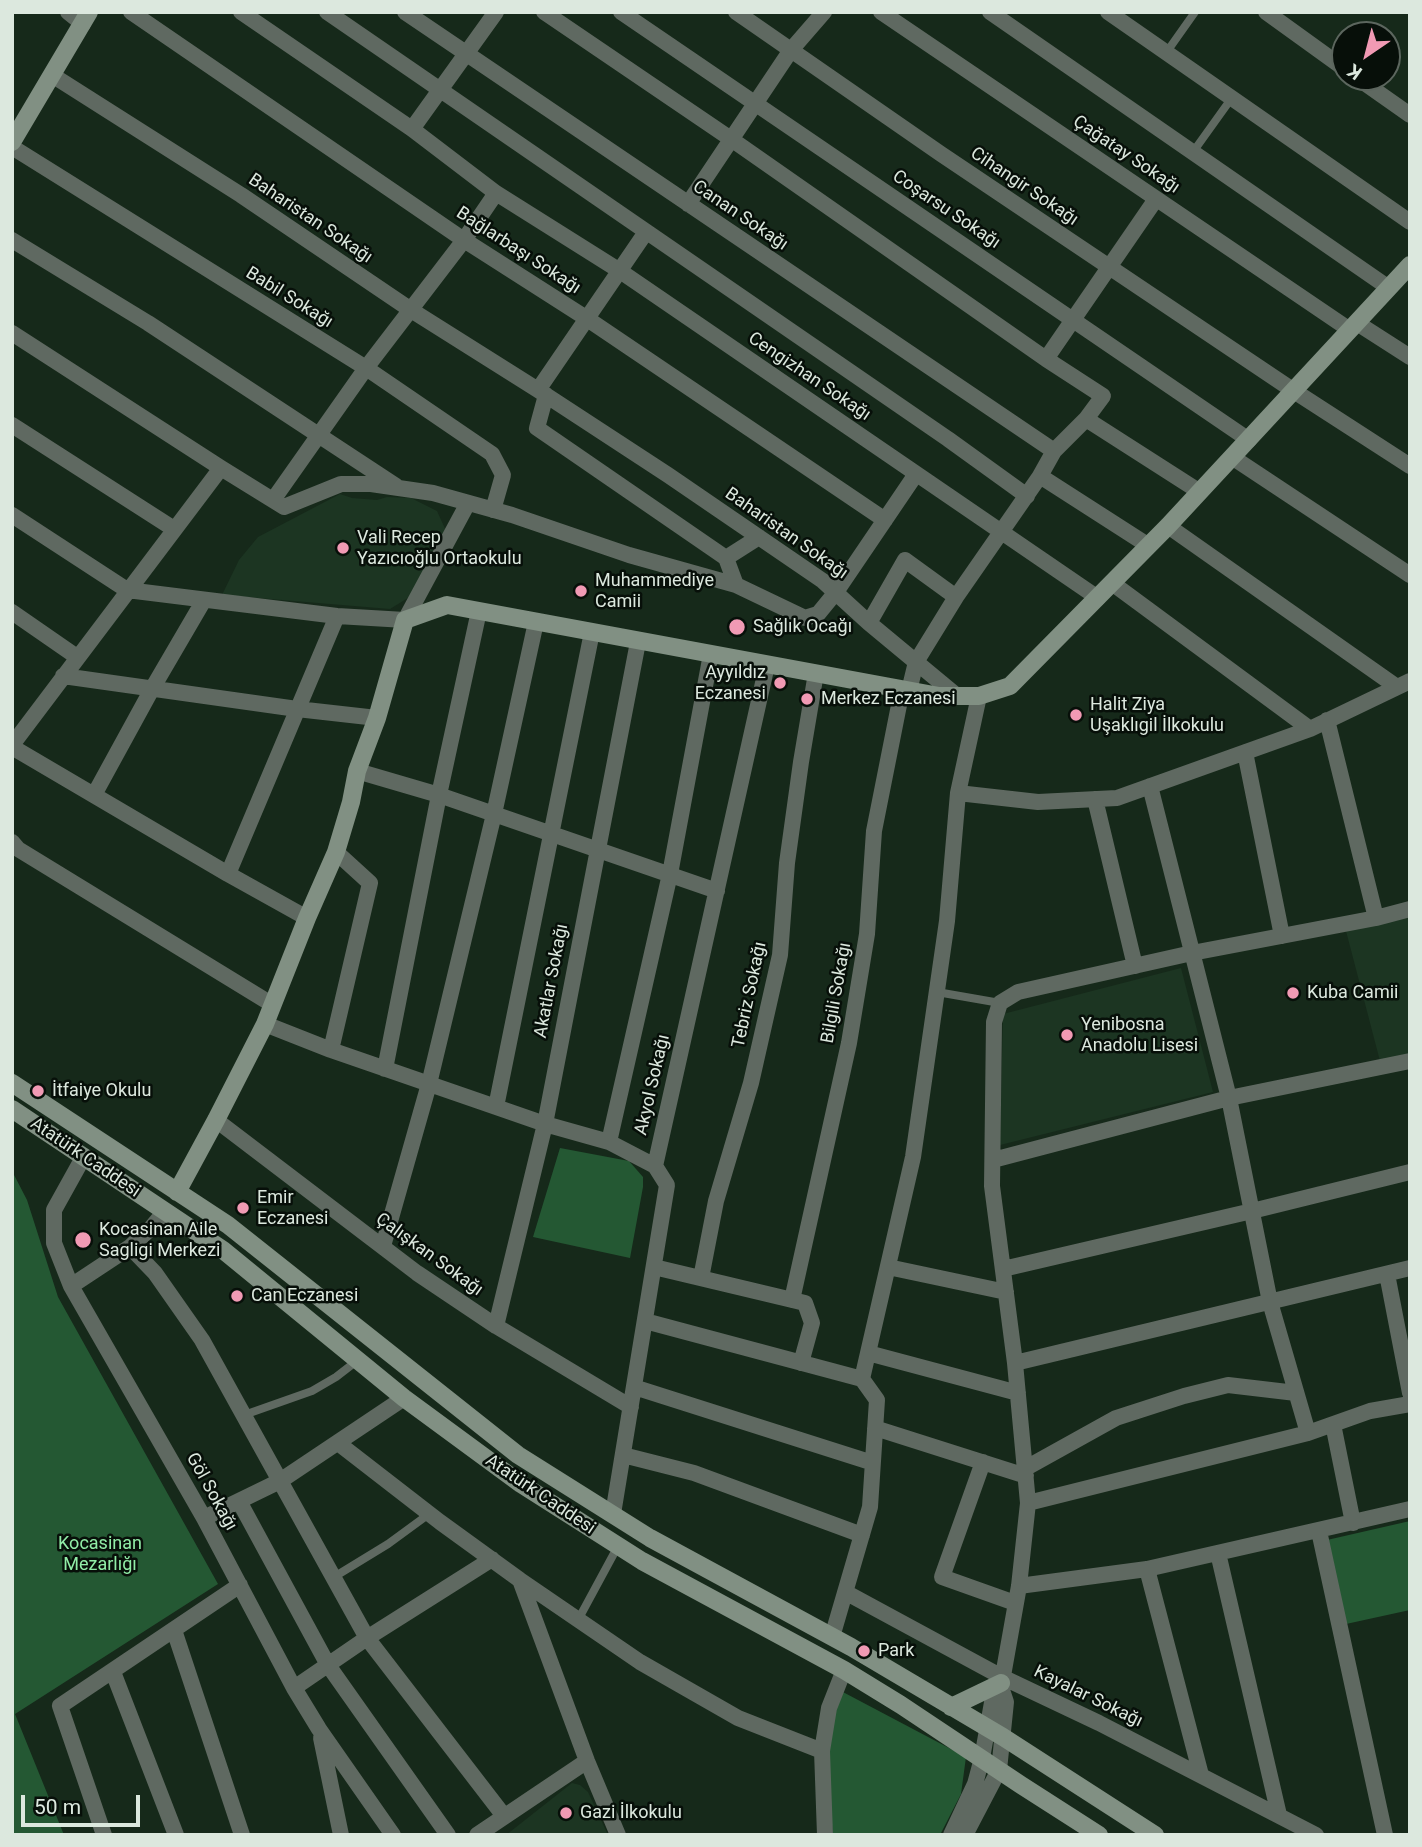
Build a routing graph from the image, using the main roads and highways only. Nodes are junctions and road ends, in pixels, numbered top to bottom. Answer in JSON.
{"nodes":[{"id":1,"x":86,"y":18,"type":"edge"},
{"id":2,"x":13,"y":139,"type":"edge"},
{"id":3,"x":1410,"y":265,"type":"edge"},
{"id":4,"x":12,"y":1083,"type":"edge"},
{"id":5,"x":12,"y":1110,"type":"edge"},
{"id":6,"x":177,"y":1192,"type":"junction"},
{"id":7,"x":1002,"y":1682,"type":"road end"},
{"id":8,"x":951,"y":1707,"type":"junction"},
{"id":9,"x":1099,"y":1835,"type":"edge"},
{"id":10,"x":1155,"y":1835,"type":"edge"}],
"edges":[{"from":1,"to":2,"type":"main road"},
{"from":3,"to":6,"type":"main road"},
{"from":4,"to":6,"type":"main road"},
{"from":5,"to":9,"type":"main road","name":"Atatürk Caddesi"},
{"from":6,"to":8,"type":"main road"},
{"from":7,"to":8,"type":"main road"},
{"from":8,"to":10,"type":"main road"}]}
